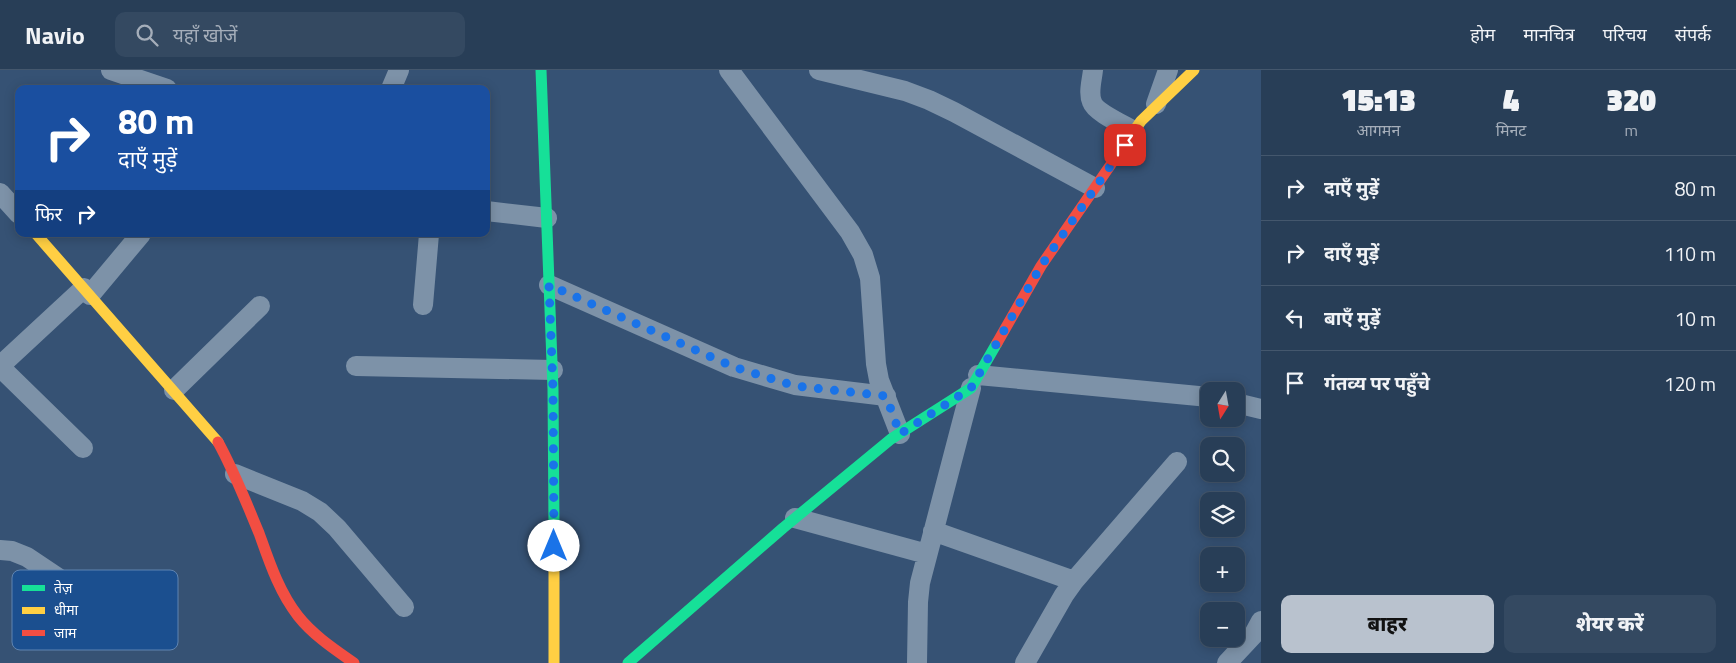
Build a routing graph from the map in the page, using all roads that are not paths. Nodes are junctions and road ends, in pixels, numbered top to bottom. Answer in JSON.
{"nodes":[{"id":1,"x":111,"y":70,"type":"edge"},
{"id":2,"x":399,"y":70,"type":"edge"},
{"id":3,"x":541,"y":70,"type":"edge"},
{"id":4,"x":729,"y":70,"type":"edge"},
{"id":5,"x":819,"y":70,"type":"edge"},
{"id":6,"x":1093,"y":70,"type":"edge"},
{"id":7,"x":1168,"y":70,"type":"edge"},
{"id":8,"x":1194,"y":70,"type":"edge"},
{"id":9,"x":155,"y":85,"type":"edge"},
{"id":10,"x":393,"y":85,"type":"edge"},
{"id":11,"x":1155,"y":108,"type":"junction"},
{"id":12,"x":1134,"y":131,"type":"junction"},
{"id":13,"x":1095,"y":188,"type":"junction"},
{"id":14,"x":0,"y":195,"type":"edge"},
{"id":15,"x":15,"y":210,"type":"edge"},
{"id":16,"x":490,"y":211,"type":"edge"},
{"id":17,"x":546,"y":218,"type":"junction"},
{"id":18,"x":39,"y":237,"type":"edge"},
{"id":19,"x":138,"y":237,"type":"edge"},
{"id":20,"x":429,"y":237,"type":"edge"},
{"id":21,"x":549,"y":285,"type":"junction"},
{"id":22,"x":87,"y":291,"type":"junction"},
{"id":23,"x":423,"y":305,"type":"dead end"},
{"id":24,"x":260,"y":306,"type":"dead end"},
{"id":25,"x":356,"y":366,"type":"dead end"},
{"id":26,"x":0,"y":367,"type":"edge"},
{"id":27,"x":552,"y":370,"type":"junction"},
{"id":28,"x":975,"y":382,"type":"junction"},
{"id":29,"x":174,"y":390,"type":"junction"},
{"id":30,"x":886,"y":396,"type":"junction"},
{"id":31,"x":1200,"y":396,"type":"edge"},
{"id":32,"x":1245,"y":405,"type":"edge"},
{"id":33,"x":1261,"y":409,"type":"edge"},
{"id":34,"x":900,"y":434,"type":"junction"},
{"id":35,"x":83,"y":448,"type":"dead end"},
{"id":36,"x":1177,"y":462,"type":"dead end"},
{"id":37,"x":235,"y":474,"type":"junction"},
{"id":38,"x":795,"y":518,"type":"junction"},
{"id":39,"x":934,"y":531,"type":"junction"},
{"id":40,"x":0,"y":550,"type":"edge"},
{"id":41,"x":927,"y":554,"type":"junction"},
{"id":42,"x":46,"y":570,"type":"edge"},
{"id":43,"x":1074,"y":581,"type":"junction"},
{"id":44,"x":404,"y":607,"type":"dead end"},
{"id":45,"x":1261,"y":622,"type":"edge"},
{"id":46,"x":354,"y":663,"type":"edge"},
{"id":47,"x":554,"y":663,"type":"edge"},
{"id":48,"x":628,"y":663,"type":"edge"},
{"id":49,"x":917,"y":663,"type":"edge"},
{"id":50,"x":1025,"y":663,"type":"edge"},
{"id":51,"x":1227,"y":663,"type":"edge"}],
"edges":[{"from":1,"to":9,"type":"street"},
{"from":2,"to":10,"type":"street"},
{"from":3,"to":17,"type":"street"},
{"from":4,"to":30,"type":"street"},
{"from":5,"to":13,"type":"street"},
{"from":6,"to":12,"type":"street"},
{"from":7,"to":11,"type":"street"},
{"from":8,"to":11,"type":"street"},
{"from":11,"to":12,"type":"street"},
{"from":12,"to":13,"type":"street"},
{"from":13,"to":28,"type":"street"},
{"from":14,"to":15,"type":"street"},
{"from":16,"to":17,"type":"street"},
{"from":17,"to":21,"type":"street"},
{"from":18,"to":22,"type":"street"},
{"from":19,"to":22,"type":"street"},
{"from":20,"to":23,"type":"street"},
{"from":21,"to":27,"type":"street"},
{"from":21,"to":30,"type":"street"},
{"from":22,"to":26,"type":"street"},
{"from":22,"to":29,"type":"street"},
{"from":24,"to":29,"type":"street"},
{"from":25,"to":27,"type":"street"},
{"from":26,"to":35,"type":"street"},
{"from":27,"to":47,"type":"street"},
{"from":28,"to":31,"type":"street"},
{"from":28,"to":34,"type":"street"},
{"from":28,"to":39,"type":"street"},
{"from":29,"to":37,"type":"street"},
{"from":30,"to":34,"type":"street"},
{"from":32,"to":33,"type":"street"},
{"from":34,"to":38,"type":"street"},
{"from":36,"to":43,"type":"street"},
{"from":37,"to":44,"type":"street"},
{"from":37,"to":46,"type":"street"},
{"from":38,"to":41,"type":"street"},
{"from":38,"to":48,"type":"street"},
{"from":39,"to":41,"type":"street"},
{"from":39,"to":43,"type":"street"},
{"from":40,"to":42,"type":"street"},
{"from":41,"to":49,"type":"street"},
{"from":43,"to":50,"type":"street"},
{"from":45,"to":51,"type":"street"}]}
